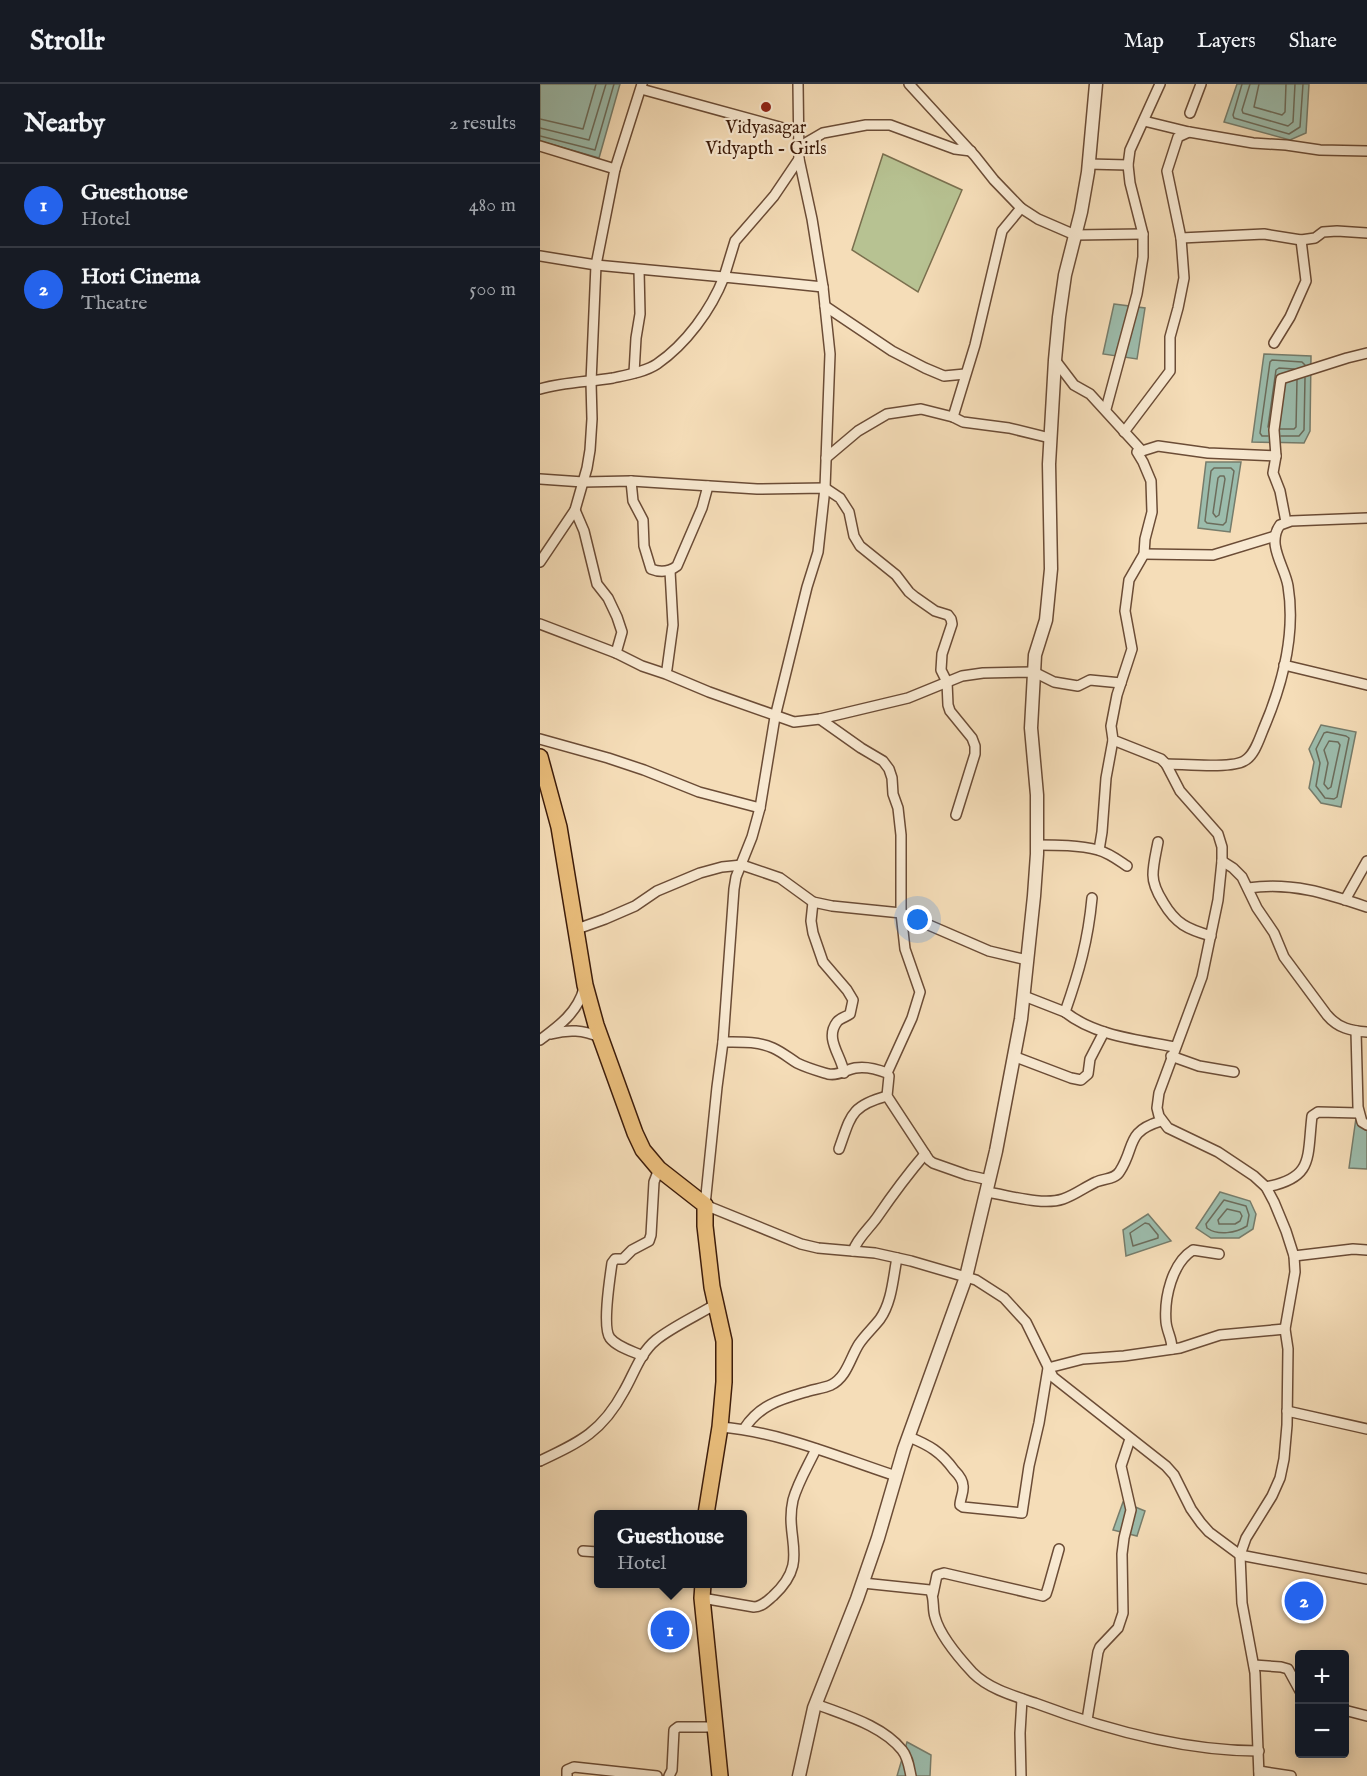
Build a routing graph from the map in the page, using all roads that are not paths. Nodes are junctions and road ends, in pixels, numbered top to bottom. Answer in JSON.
{"nodes":[{"id":1,"x":798,"y":84,"type":"edge"},
{"id":2,"x":1096,"y":84,"type":"edge"},
{"id":3,"x":1160,"y":84,"type":"edge"},
{"id":4,"x":1202,"y":84,"type":"edge"},
{"id":5,"x":913,"y":85,"type":"edge"},
{"id":6,"x":641,"y":86,"type":"edge"},
{"id":7,"x":1190,"y":113,"type":"dead end"},
{"id":8,"x":1144,"y":121,"type":"junction"},
{"id":9,"x":798,"y":132,"type":"junction"},
{"id":10,"x":1189,"y":132,"type":"junction"},
{"id":11,"x":540,"y":146,"type":"edge"},
{"id":12,"x":799,"y":147,"type":"junction"},
{"id":13,"x":971,"y":151,"type":"junction"},
{"id":14,"x":1367,"y":152,"type":"edge"},
{"id":15,"x":799,"y":159,"type":"junction"},
{"id":16,"x":1088,"y":164,"type":"junction"},
{"id":17,"x":1128,"y":165,"type":"junction"},
{"id":18,"x":615,"y":169,"type":"junction"},
{"id":19,"x":1022,"y":208,"type":"junction"},
{"id":20,"x":1367,"y":233,"type":"edge"},
{"id":21,"x":1143,"y":234,"type":"junction"},
{"id":22,"x":1075,"y":235,"type":"junction"},
{"id":23,"x":1181,"y":238,"type":"junction"},
{"id":24,"x":1300,"y":240,"type":"junction"},
{"id":25,"x":540,"y":256,"type":"edge"},
{"id":26,"x":596,"y":265,"type":"junction"},
{"id":27,"x":639,"y":270,"type":"junction"},
{"id":28,"x":723,"y":277,"type":"junction"},
{"id":29,"x":823,"y":287,"type":"junction"},
{"id":30,"x":825,"y":306,"type":"junction"},
{"id":31,"x":1274,"y":343,"type":"dead end"},
{"id":32,"x":1367,"y":353,"type":"edge"},
{"id":33,"x":1055,"y":360,"type":"junction"},
{"id":34,"x":634,"y":373,"type":"junction"},
{"id":35,"x":965,"y":374,"type":"junction"},
{"id":36,"x":591,"y":382,"type":"junction"},
{"id":37,"x":540,"y":389,"type":"edge"},
{"id":38,"x":1106,"y":409,"type":"junction"},
{"id":39,"x":952,"y":417,"type":"junction"},
{"id":40,"x":1124,"y":432,"type":"junction"},
{"id":41,"x":1050,"y":438,"type":"junction"},
{"id":42,"x":1142,"y":451,"type":"junction"},
{"id":43,"x":1276,"y":456,"type":"junction"},
{"id":44,"x":826,"y":458,"type":"junction"},
{"id":45,"x":540,"y":479,"type":"edge"},
{"id":46,"x":631,"y":481,"type":"junction"},
{"id":47,"x":582,"y":482,"type":"junction"},
{"id":48,"x":708,"y":486,"type":"junction"},
{"id":49,"x":825,"y":488,"type":"junction"},
{"id":50,"x":575,"y":510,"type":"junction"},
{"id":51,"x":1367,"y":518,"type":"edge"},
{"id":52,"x":1286,"y":522,"type":"junction"},
{"id":53,"x":1275,"y":536,"type":"junction"},
{"id":54,"x":1144,"y":554,"type":"junction"},
{"id":55,"x":540,"y":562,"type":"edge"},
{"id":56,"x":670,"y":571,"type":"junction"},
{"id":57,"x":540,"y":624,"type":"edge"},
{"id":58,"x":616,"y":653,"type":"junction"},
{"id":59,"x":1284,"y":665,"type":"junction"},
{"id":60,"x":667,"y":669,"type":"dead end"},
{"id":61,"x":1034,"y":672,"type":"junction"},
{"id":62,"x":947,"y":682,"type":"junction"},
{"id":63,"x":1121,"y":683,"type":"junction"},
{"id":64,"x":1367,"y":685,"type":"edge"},
{"id":65,"x":775,"y":717,"type":"junction"},
{"id":66,"x":820,"y":718,"type":"junction"},
{"id":67,"x":540,"y":739,"type":"edge"},
{"id":68,"x":1113,"y":740,"type":"junction"},
{"id":69,"x":540,"y":757,"type":"edge"},
{"id":70,"x":1166,"y":764,"type":"junction"},
{"id":71,"x":760,"y":808,"type":"junction"},
{"id":72,"x":956,"y":815,"type":"dead end"},
{"id":73,"x":1158,"y":842,"type":"dead end"},
{"id":74,"x":1037,"y":846,"type":"junction"},
{"id":75,"x":1100,"y":850,"type":"junction"},
{"id":76,"x":1222,"y":861,"type":"junction"},
{"id":77,"x":1367,"y":861,"type":"edge"},
{"id":78,"x":742,"y":865,"type":"junction"},
{"id":79,"x":1127,"y":866,"type":"dead end"},
{"id":80,"x":1248,"y":888,"type":"junction"},
{"id":81,"x":1092,"y":898,"type":"dead end"},
{"id":82,"x":1345,"y":900,"type":"junction"},
{"id":83,"x":813,"y":902,"type":"junction"},
{"id":84,"x":1367,"y":908,"type":"edge"},
{"id":85,"x":901,"y":913,"type":"junction"},
{"id":86,"x":577,"y":929,"type":"junction"},
{"id":87,"x":1211,"y":936,"type":"junction"},
{"id":88,"x":1027,"y":960,"type":"junction"},
{"id":89,"x":585,"y":985,"type":"junction"},
{"id":90,"x":1024,"y":996,"type":"junction"},
{"id":91,"x":1065,"y":1012,"type":"junction"},
{"id":92,"x":1356,"y":1031,"type":"junction"},
{"id":93,"x":1104,"y":1032,"type":"junction"},
{"id":94,"x":1367,"y":1032,"type":"edge"},
{"id":95,"x":600,"y":1037,"type":"junction"},
{"id":96,"x":543,"y":1038,"type":"edge"},
{"id":97,"x":723,"y":1042,"type":"junction"},
{"id":98,"x":1173,"y":1052,"type":"junction"},
{"id":99,"x":1013,"y":1056,"type":"junction"},
{"id":100,"x":1234,"y":1072,"type":"dead end"},
{"id":101,"x":844,"y":1073,"type":"junction"},
{"id":102,"x":887,"y":1073,"type":"junction"},
{"id":103,"x":887,"y":1096,"type":"junction"},
{"id":104,"x":1359,"y":1113,"type":"junction"},
{"id":105,"x":1161,"y":1121,"type":"junction"},
{"id":106,"x":1367,"y":1125,"type":"edge"},
{"id":107,"x":839,"y":1149,"type":"dead end"},
{"id":108,"x":925,"y":1154,"type":"junction"},
{"id":109,"x":659,"y":1169,"type":"junction"},
{"id":110,"x":987,"y":1186,"type":"junction"},
{"id":111,"x":1266,"y":1187,"type":"junction"},
{"id":112,"x":705,"y":1205,"type":"junction"},
{"id":113,"x":1367,"y":1250,"type":"edge"},
{"id":114,"x":853,"y":1251,"type":"junction"},
{"id":115,"x":1220,"y":1254,"type":"dead end"},
{"id":116,"x":1294,"y":1256,"type":"junction"},
{"id":117,"x":897,"y":1258,"type":"junction"},
{"id":118,"x":966,"y":1277,"type":"junction"},
{"id":119,"x":716,"y":1304,"type":"junction"},
{"id":120,"x":1285,"y":1329,"type":"junction"},
{"id":121,"x":1172,"y":1349,"type":"junction"},
{"id":122,"x":643,"y":1356,"type":"junction"},
{"id":123,"x":1048,"y":1368,"type":"junction"},
{"id":124,"x":1287,"y":1411,"type":"junction"},
{"id":125,"x":720,"y":1427,"type":"junction"},
{"id":126,"x":744,"y":1429,"type":"junction"},
{"id":127,"x":1367,"y":1429,"type":"edge"},
{"id":128,"x":909,"y":1437,"type":"junction"},
{"id":129,"x":1130,"y":1439,"type":"junction"},
{"id":130,"x":816,"y":1449,"type":"junction"},
{"id":131,"x":540,"y":1461,"type":"edge"},
{"id":132,"x":896,"y":1476,"type":"junction"},
{"id":133,"x":707,"y":1510,"type":"edge"},
{"id":134,"x":1059,"y":1549,"type":"dead end"},
{"id":135,"x":583,"y":1551,"type":"dead end"},
{"id":136,"x":594,"y":1552,"type":"edge"},
{"id":137,"x":1240,"y":1555,"type":"junction"},
{"id":138,"x":1367,"y":1580,"type":"edge"},
{"id":139,"x":863,"y":1583,"type":"junction"},
{"id":140,"x":702,"y":1591,"type":"edge"},
{"id":141,"x":933,"y":1594,"type":"junction"},
{"id":142,"x":1254,"y":1665,"type":"junction"},
{"id":143,"x":1295,"y":1683,"type":"edge"},
{"id":144,"x":1022,"y":1699,"type":"junction"},
{"id":145,"x":816,"y":1704,"type":"junction"},
{"id":146,"x":1349,"y":1711,"type":"edge"},
{"id":147,"x":1367,"y":1716,"type":"edge"},
{"id":148,"x":1087,"y":1720,"type":"junction"},
{"id":149,"x":715,"y":1727,"type":"junction"},
{"id":150,"x":1259,"y":1751,"type":"junction"},
{"id":151,"x":599,"y":1773,"type":"edge"},
{"id":152,"x":1259,"y":1774,"type":"edge"},
{"id":153,"x":567,"y":1776,"type":"edge"},
{"id":154,"x":657,"y":1776,"type":"edge"},
{"id":155,"x":669,"y":1776,"type":"edge"},
{"id":156,"x":720,"y":1776,"type":"edge"},
{"id":157,"x":799,"y":1776,"type":"edge"},
{"id":158,"x":911,"y":1776,"type":"edge"},
{"id":159,"x":1021,"y":1776,"type":"edge"},
{"id":160,"x":1291,"y":1776,"type":"edge"}],
"edges":[{"from":1,"to":9,"type":"street"},
{"from":2,"to":16,"type":"street"},
{"from":3,"to":8,"type":"street"},
{"from":4,"to":7,"type":"street"},
{"from":5,"to":13,"type":"street"},
{"from":6,"to":9,"type":"street"},
{"from":6,"to":18,"type":"street"},
{"from":8,"to":10,"type":"street"},
{"from":8,"to":17,"type":"street"},
{"from":9,"to":12,"type":"street"},
{"from":10,"to":14,"type":"street"},
{"from":10,"to":23,"type":"street"},
{"from":11,"to":18,"type":"street"},
{"from":12,"to":13,"type":"street"},
{"from":12,"to":15,"type":"street"},
{"from":13,"to":19,"type":"street"},
{"from":15,"to":28,"type":"street"},
{"from":15,"to":29,"type":"street"},
{"from":16,"to":17,"type":"street"},
{"from":16,"to":22,"type":"street"},
{"from":17,"to":21,"type":"street"},
{"from":18,"to":26,"type":"street"},
{"from":19,"to":22,"type":"street"},
{"from":19,"to":35,"type":"street"},
{"from":20,"to":24,"type":"street"},
{"from":21,"to":22,"type":"street"},
{"from":21,"to":38,"type":"street"},
{"from":22,"to":33,"type":"street"},
{"from":23,"to":24,"type":"street"},
{"from":23,"to":40,"type":"street"},
{"from":24,"to":31,"type":"street"},
{"from":25,"to":26,"type":"street"},
{"from":26,"to":27,"type":"street"},
{"from":26,"to":36,"type":"street"},
{"from":27,"to":28,"type":"street"},
{"from":27,"to":34,"type":"street"},
{"from":28,"to":29,"type":"street"},
{"from":28,"to":34,"type":"street"},
{"from":29,"to":30,"type":"street"},
{"from":30,"to":35,"type":"street"},
{"from":30,"to":44,"type":"street"},
{"from":32,"to":43,"type":"street"},
{"from":33,"to":38,"type":"street"},
{"from":33,"to":41,"type":"street"},
{"from":34,"to":36,"type":"street"},
{"from":35,"to":39,"type":"street"},
{"from":36,"to":37,"type":"street"},
{"from":36,"to":47,"type":"street"},
{"from":38,"to":40,"type":"street"},
{"from":39,"to":41,"type":"street"},
{"from":39,"to":44,"type":"street"},
{"from":40,"to":42,"type":"street"},
{"from":41,"to":61,"type":"street"},
{"from":42,"to":43,"type":"street"},
{"from":42,"to":54,"type":"street"},
{"from":43,"to":52,"type":"street"},
{"from":44,"to":49,"type":"street"},
{"from":45,"to":47,"type":"street"},
{"from":46,"to":47,"type":"street"},
{"from":46,"to":48,"type":"street"},
{"from":46,"to":56,"type":"street"},
{"from":47,"to":50,"type":"street"},
{"from":48,"to":49,"type":"street"},
{"from":48,"to":56,"type":"street"},
{"from":49,"to":62,"type":"street"},
{"from":49,"to":65,"type":"street"},
{"from":50,"to":55,"type":"street"},
{"from":50,"to":58,"type":"street"},
{"from":51,"to":52,"type":"street"},
{"from":52,"to":53,"type":"street"},
{"from":53,"to":54,"type":"street"},
{"from":53,"to":59,"type":"street"},
{"from":54,"to":63,"type":"street"},
{"from":56,"to":60,"type":"street"},
{"from":57,"to":58,"type":"street"},
{"from":58,"to":65,"type":"street"},
{"from":59,"to":64,"type":"street"},
{"from":59,"to":70,"type":"street"},
{"from":61,"to":62,"type":"street"},
{"from":61,"to":63,"type":"street"},
{"from":61,"to":74,"type":"street"},
{"from":62,"to":66,"type":"street"},
{"from":62,"to":72,"type":"street"},
{"from":63,"to":68,"type":"street"},
{"from":65,"to":66,"type":"street"},
{"from":65,"to":71,"type":"street"},
{"from":66,"to":85,"type":"street"},
{"from":67,"to":71,"type":"street"},
{"from":68,"to":70,"type":"street"},
{"from":68,"to":75,"type":"street"},
{"from":69,"to":86,"type":"main road"},
{"from":70,"to":76,"type":"street"},
{"from":71,"to":78,"type":"street"},
{"from":73,"to":87,"type":"street"},
{"from":74,"to":75,"type":"street"},
{"from":74,"to":88,"type":"street"},
{"from":75,"to":79,"type":"street"},
{"from":76,"to":80,"type":"street"},
{"from":76,"to":87,"type":"street"},
{"from":77,"to":82,"type":"street"},
{"from":78,"to":83,"type":"street"},
{"from":78,"to":86,"type":"street"},
{"from":78,"to":97,"type":"street"},
{"from":80,"to":82,"type":"street"},
{"from":80,"to":92,"type":"street"},
{"from":81,"to":91,"type":"street"},
{"from":82,"to":84,"type":"street"},
{"from":83,"to":85,"type":"street"},
{"from":83,"to":101,"type":"street"},
{"from":85,"to":88,"type":"street"},
{"from":85,"to":102,"type":"street"},
{"from":86,"to":89,"type":"main road"},
{"from":87,"to":98,"type":"street"},
{"from":88,"to":90,"type":"street"},
{"from":89,"to":95,"type":"main road"},
{"from":89,"to":96,"type":"street"},
{"from":90,"to":91,"type":"street"},
{"from":90,"to":99,"type":"street"},
{"from":91,"to":93,"type":"street"},
{"from":92,"to":94,"type":"street"},
{"from":92,"to":104,"type":"street"},
{"from":93,"to":98,"type":"street"},
{"from":93,"to":99,"type":"street"},
{"from":95,"to":96,"type":"street"},
{"from":95,"to":109,"type":"main road"},
{"from":97,"to":101,"type":"street"},
{"from":97,"to":112,"type":"street"},
{"from":98,"to":100,"type":"street"},
{"from":98,"to":105,"type":"street"},
{"from":99,"to":110,"type":"street"},
{"from":101,"to":102,"type":"street"},
{"from":102,"to":103,"type":"street"},
{"from":103,"to":107,"type":"street"},
{"from":103,"to":108,"type":"street"},
{"from":104,"to":106,"type":"street"},
{"from":104,"to":111,"type":"street"},
{"from":105,"to":110,"type":"street"},
{"from":105,"to":111,"type":"street"},
{"from":108,"to":110,"type":"street"},
{"from":108,"to":114,"type":"street"},
{"from":109,"to":112,"type":"main road"},
{"from":109,"to":122,"type":"street"},
{"from":110,"to":118,"type":"street"},
{"from":111,"to":116,"type":"street"},
{"from":112,"to":114,"type":"street"},
{"from":112,"to":119,"type":"main road"},
{"from":113,"to":116,"type":"street"},
{"from":114,"to":117,"type":"street"},
{"from":115,"to":121,"type":"street"},
{"from":116,"to":120,"type":"street"},
{"from":117,"to":118,"type":"street"},
{"from":117,"to":126,"type":"street"},
{"from":118,"to":123,"type":"street"},
{"from":118,"to":128,"type":"street"},
{"from":119,"to":122,"type":"street"},
{"from":119,"to":125,"type":"main road"},
{"from":120,"to":121,"type":"street"},
{"from":120,"to":124,"type":"street"},
{"from":121,"to":123,"type":"street"},
{"from":122,"to":131,"type":"street"},
{"from":123,"to":128,"type":"street"},
{"from":123,"to":129,"type":"street"},
{"from":124,"to":127,"type":"street"},
{"from":124,"to":137,"type":"street"},
{"from":125,"to":126,"type":"street"},
{"from":125,"to":133,"type":"main road"},
{"from":126,"to":130,"type":"street"},
{"from":128,"to":132,"type":"street"},
{"from":129,"to":137,"type":"street"},
{"from":129,"to":148,"type":"street"},
{"from":130,"to":132,"type":"street"},
{"from":130,"to":140,"type":"street"},
{"from":132,"to":139,"type":"street"},
{"from":134,"to":141,"type":"street"},
{"from":135,"to":136,"type":"street"},
{"from":137,"to":138,"type":"street"},
{"from":137,"to":142,"type":"street"},
{"from":139,"to":141,"type":"street"},
{"from":139,"to":145,"type":"street"},
{"from":140,"to":149,"type":"main road"},
{"from":141,"to":144,"type":"street"},
{"from":142,"to":143,"type":"street"},
{"from":142,"to":150,"type":"street"},
{"from":144,"to":148,"type":"street"},
{"from":144,"to":159,"type":"street"},
{"from":145,"to":157,"type":"street"},
{"from":145,"to":158,"type":"street"},
{"from":146,"to":147,"type":"street"},
{"from":148,"to":150,"type":"street"},
{"from":149,"to":155,"type":"street"},
{"from":149,"to":156,"type":"main road"},
{"from":150,"to":152,"type":"street"},
{"from":151,"to":153,"type":"street"},
{"from":151,"to":154,"type":"street"},
{"from":152,"to":160,"type":"street"}]}
